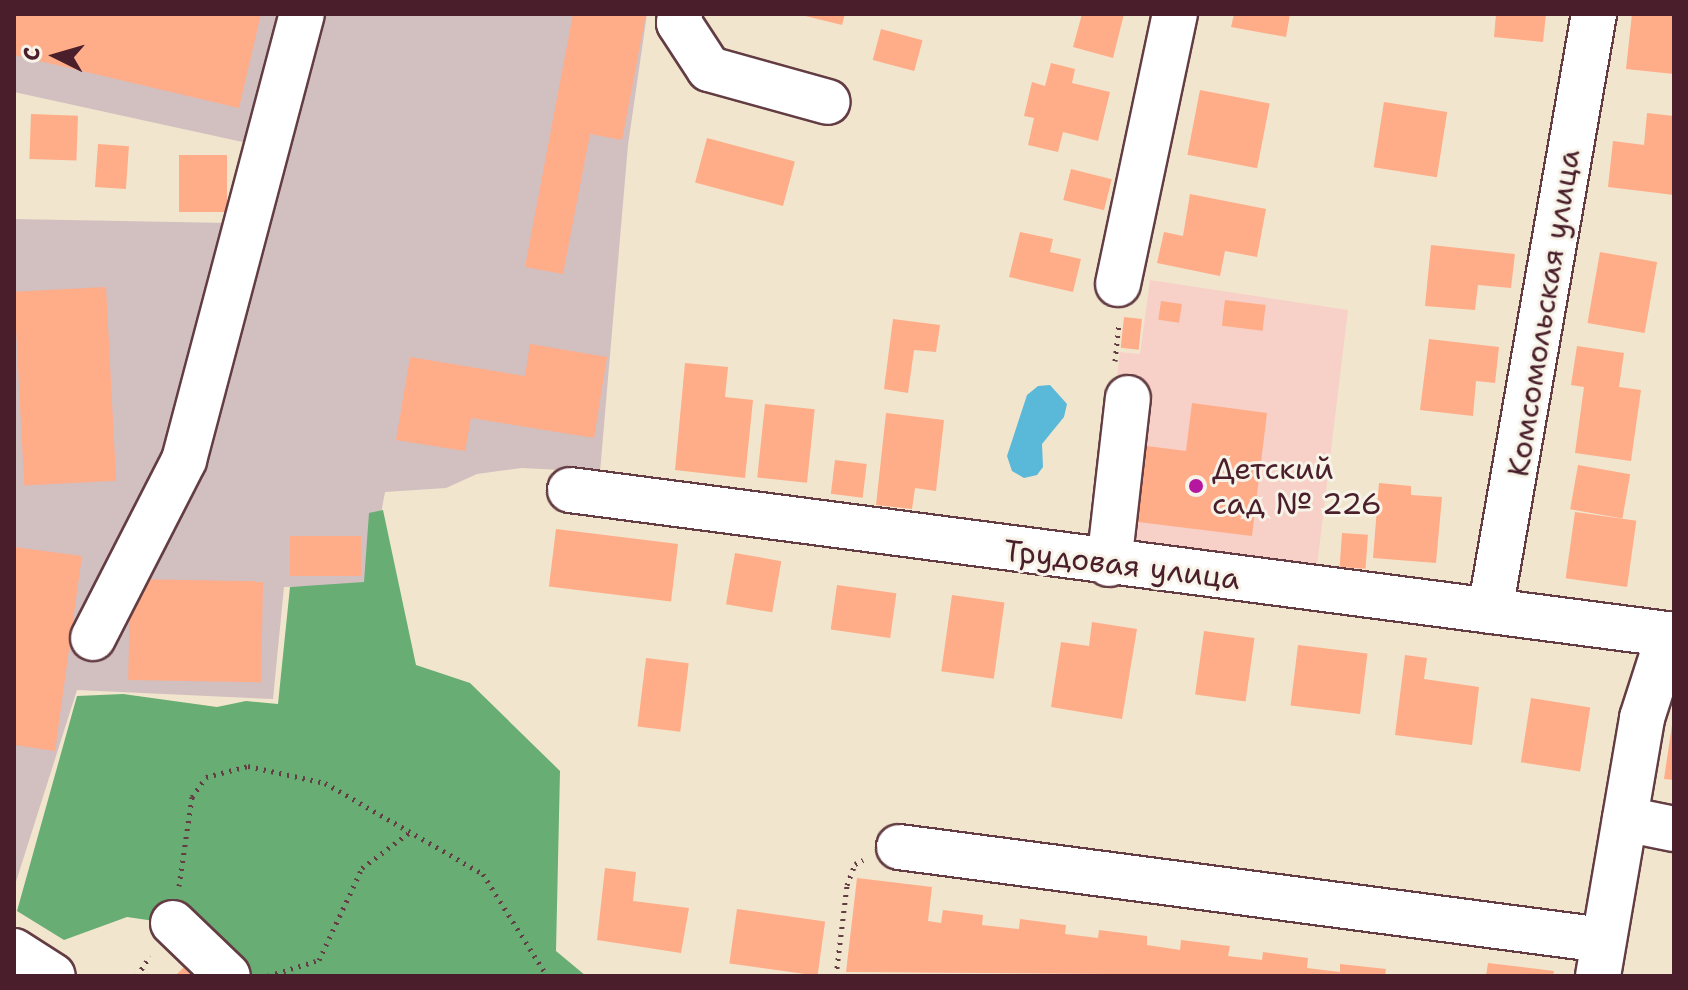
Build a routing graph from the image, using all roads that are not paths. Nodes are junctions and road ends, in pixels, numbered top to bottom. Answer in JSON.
{"nodes":[{"id":1,"x":302,"y":14,"type":"edge"},
{"id":2,"x":680,"y":14,"type":"edge"},
{"id":3,"x":1175,"y":14,"type":"edge"},
{"id":4,"x":1594,"y":14,"type":"edge"},
{"id":5,"x":828,"y":102,"type":"dead end"},
{"id":6,"x":1118,"y":284,"type":"dead end"},
{"id":7,"x":1128,"y":398,"type":"dead end"},
{"id":8,"x":570,"y":490,"type":"dead end"},
{"id":9,"x":1109,"y":564,"type":"junction"},
{"id":10,"x":1490,"y":611,"type":"junction"},
{"id":11,"x":1672,"y":635,"type":"edge"},
{"id":12,"x":93,"y":638,"type":"dead end"},
{"id":13,"x":1625,"y":819,"type":"junction"},
{"id":14,"x":1674,"y":829,"type":"edge"},
{"id":15,"x":899,"y":847,"type":"road end"},
{"id":16,"x":173,"y":923,"type":"road end"},
{"id":17,"x":14,"y":951,"type":"edge"},
{"id":18,"x":1601,"y":958,"type":"edge"},
{"id":19,"x":53,"y":976,"type":"edge"},
{"id":20,"x":228,"y":976,"type":"edge"}],
"edges":[{"from":1,"to":12,"type":"street"},
{"from":2,"to":5,"type":"street"},
{"from":3,"to":6,"type":"street"},
{"from":4,"to":10,"type":"street","name":"Комсомольская улица"},
{"from":7,"to":9,"type":"street"},
{"from":8,"to":9,"type":"street","name":"Трудовая улица"},
{"from":9,"to":10,"type":"street","name":"Трудовая улица"},
{"from":10,"to":11,"type":"street","name":"Трудовая улица"},
{"from":11,"to":13,"type":"street"},
{"from":13,"to":14,"type":"street"},
{"from":13,"to":18,"type":"street"},
{"from":15,"to":18,"type":"street"},
{"from":16,"to":20,"type":"street"},
{"from":17,"to":19,"type":"street"}]}
